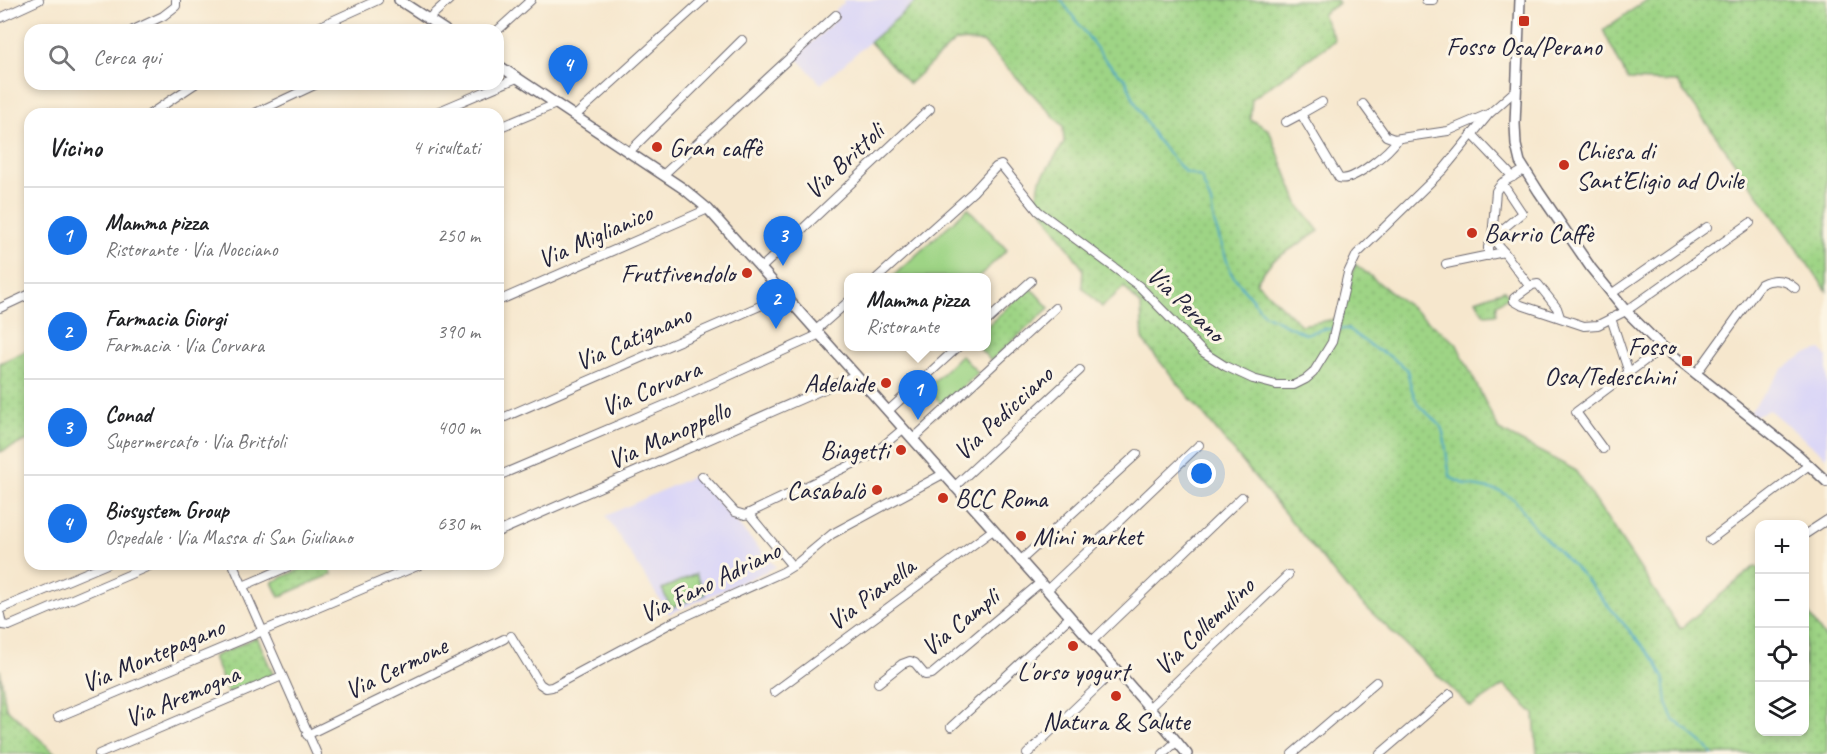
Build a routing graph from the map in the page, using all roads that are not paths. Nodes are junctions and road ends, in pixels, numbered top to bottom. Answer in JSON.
{"nodes":[{"id":1,"x":39,"y":0,"type":"edge"},
{"id":2,"x":176,"y":0,"type":"edge"},
{"id":3,"x":378,"y":0,"type":"edge"},
{"id":4,"x":399,"y":0,"type":"edge"},
{"id":5,"x":449,"y":0,"type":"edge"},
{"id":6,"x":531,"y":0,"type":"edge"},
{"id":7,"x":703,"y":0,"type":"edge"},
{"id":8,"x":1426,"y":0,"type":"edge"},
{"id":9,"x":1433,"y":0,"type":"edge"},
{"id":10,"x":1520,"y":0,"type":"edge"},
{"id":11,"x":836,"y":15,"type":"dead end"},
{"id":12,"x":0,"y":18,"type":"edge"},
{"id":13,"x":428,"y":19,"type":"junction"},
{"id":14,"x":145,"y":24,"type":"edge"},
{"id":15,"x":325,"y":24,"type":"edge"},
{"id":16,"x":434,"y":24,"type":"edge"},
{"id":17,"x":504,"y":25,"type":"edge"},
{"id":18,"x":742,"y":40,"type":"dead end"},
{"id":19,"x":504,"y":69,"type":"edge"},
{"id":20,"x":517,"y":78,"type":"junction"},
{"id":21,"x":504,"y":84,"type":"edge"},
{"id":22,"x":186,"y":90,"type":"edge"},
{"id":23,"x":304,"y":90,"type":"edge"},
{"id":24,"x":489,"y":90,"type":"edge"},
{"id":25,"x":1516,"y":90,"type":"junction"},
{"id":26,"x":1322,"y":102,"type":"dead end"},
{"id":27,"x":556,"y":104,"type":"junction"},
{"id":28,"x":1363,"y":104,"type":"dead end"},
{"id":29,"x":159,"y":108,"type":"edge"},
{"id":30,"x":266,"y":108,"type":"edge"},
{"id":31,"x":446,"y":108,"type":"edge"},
{"id":32,"x":930,"y":109,"type":"dead end"},
{"id":33,"x":1301,"y":114,"type":"junction"},
{"id":34,"x":1489,"y":114,"type":"junction"},
{"id":35,"x":575,"y":117,"type":"junction"},
{"id":36,"x":1286,"y":122,"type":"dead end"},
{"id":37,"x":504,"y":126,"type":"edge"},
{"id":38,"x":1473,"y":135,"type":"junction"},
{"id":39,"x":1398,"y":139,"type":"junction"},
{"id":40,"x":629,"y":152,"type":"junction"},
{"id":41,"x":1524,"y":170,"type":"junction"},
{"id":42,"x":663,"y":175,"type":"junction"},
{"id":43,"x":1513,"y":177,"type":"junction"},
{"id":44,"x":1502,"y":183,"type":"junction"},
{"id":45,"x":708,"y":209,"type":"junction"},
{"id":46,"x":1750,"y":223,"type":"dead end"},
{"id":47,"x":1707,"y":227,"type":"dead end"},
{"id":48,"x":1492,"y":238,"type":"junction"},
{"id":49,"x":1504,"y":252,"type":"junction"},
{"id":50,"x":1488,"y":256,"type":"junction"},
{"id":51,"x":1446,"y":264,"type":"dead end"},
{"id":52,"x":761,"y":268,"type":"junction"},
{"id":53,"x":883,"y":273,"type":"edge"},
{"id":54,"x":1031,"y":281,"type":"dead end"},
{"id":55,"x":1530,"y":287,"type":"junction"},
{"id":56,"x":1795,"y":288,"type":"dead end"},
{"id":57,"x":1611,"y":294,"type":"junction"},
{"id":58,"x":785,"y":295,"type":"junction"},
{"id":59,"x":24,"y":297,"type":"edge"},
{"id":60,"x":504,"y":298,"type":"edge"},
{"id":61,"x":844,"y":306,"type":"edge"},
{"id":62,"x":0,"y":308,"type":"edge"},
{"id":63,"x":1055,"y":308,"type":"dead end"},
{"id":64,"x":1626,"y":311,"type":"junction"},
{"id":65,"x":991,"y":317,"type":"edge"},
{"id":66,"x":1560,"y":317,"type":"junction"},
{"id":67,"x":1611,"y":318,"type":"junction"},
{"id":68,"x":818,"y":332,"type":"junction"},
{"id":69,"x":1663,"y":347,"type":"junction"},
{"id":70,"x":954,"y":351,"type":"edge"},
{"id":71,"x":1080,"y":370,"type":"dead end"},
{"id":72,"x":1629,"y":373,"type":"junction"},
{"id":73,"x":1696,"y":374,"type":"junction"},
{"id":74,"x":856,"y":375,"type":"junction"},
{"id":75,"x":888,"y":411,"type":"junction"},
{"id":76,"x":504,"y":417,"type":"edge"},
{"id":77,"x":903,"y":429,"type":"junction"},
{"id":78,"x":913,"y":439,"type":"junction"},
{"id":79,"x":1198,"y":445,"type":"dead end"},
{"id":80,"x":1603,"y":449,"type":"dead end"},
{"id":81,"x":1137,"y":454,"type":"dead end"},
{"id":82,"x":1809,"y":465,"type":"junction"},
{"id":83,"x":504,"y":473,"type":"edge"},
{"id":84,"x":942,"y":474,"type":"junction"},
{"id":85,"x":702,"y":476,"type":"dead end"},
{"id":86,"x":1827,"y":482,"type":"edge"},
{"id":87,"x":954,"y":487,"type":"junction"},
{"id":88,"x":1242,"y":497,"type":"dead end"},
{"id":89,"x":749,"y":514,"type":"junction"},
{"id":90,"x":1827,"y":520,"type":"edge"},
{"id":91,"x":504,"y":528,"type":"edge"},
{"id":92,"x":993,"y":530,"type":"junction"},
{"id":93,"x":1809,"y":532,"type":"edge"},
{"id":94,"x":1710,"y":540,"type":"dead end"},
{"id":95,"x":1020,"y":561,"type":"junction"},
{"id":96,"x":792,"y":566,"type":"junction"},
{"id":97,"x":93,"y":570,"type":"edge"},
{"id":98,"x":140,"y":570,"type":"edge"},
{"id":99,"x":236,"y":570,"type":"edge"},
{"id":100,"x":280,"y":570,"type":"edge"},
{"id":101,"x":408,"y":570,"type":"edge"},
{"id":102,"x":1287,"y":575,"type":"dead end"},
{"id":103,"x":243,"y":586,"type":"junction"},
{"id":104,"x":1043,"y":587,"type":"junction"},
{"id":105,"x":0,"y":609,"type":"edge"},
{"id":106,"x":0,"y":615,"type":"edge"},
{"id":107,"x":1070,"y":617,"type":"junction"},
{"id":108,"x":263,"y":631,"type":"junction"},
{"id":109,"x":507,"y":638,"type":"joint"},
{"id":110,"x":1091,"y":642,"type":"junction"},
{"id":111,"x":1115,"y":670,"type":"junction"},
{"id":112,"x":282,"y":676,"type":"junction"},
{"id":113,"x":1376,"y":682,"type":"dead end"},
{"id":114,"x":878,"y":683,"type":"dead end"},
{"id":115,"x":774,"y":692,"type":"dead end"},
{"id":116,"x":1450,"y":694,"type":"dead end"},
{"id":117,"x":1149,"y":708,"type":"junction"},
{"id":118,"x":58,"y":717,"type":"dead end"},
{"id":119,"x":951,"y":727,"type":"dead end"},
{"id":120,"x":307,"y":735,"type":"junction"},
{"id":121,"x":1177,"y":741,"type":"junction"},
{"id":122,"x":99,"y":754,"type":"edge"},
{"id":123,"x":316,"y":754,"type":"edge"},
{"id":124,"x":1027,"y":754,"type":"edge"},
{"id":125,"x":1163,"y":754,"type":"edge"},
{"id":126,"x":1187,"y":754,"type":"edge"},
{"id":127,"x":1292,"y":754,"type":"edge"},
{"id":128,"x":1380,"y":754,"type":"edge"}],
"edges":[{"from":1,"to":12,"type":"street"},
{"from":2,"to":14,"type":"street"},
{"from":3,"to":15,"type":"street"},
{"from":4,"to":13,"type":"street"},
{"from":5,"to":13,"type":"street"},
{"from":6,"to":17,"type":"street"},
{"from":7,"to":35,"type":"street"},
{"from":8,"to":9,"type":"street"},
{"from":10,"to":25,"type":"street"},
{"from":11,"to":42,"type":"street"},
{"from":13,"to":16,"type":"street"},
{"from":18,"to":40,"type":"street"},
{"from":19,"to":20,"type":"street"},
{"from":20,"to":21,"type":"street"},
{"from":20,"to":27,"type":"street"},
{"from":22,"to":29,"type":"street"},
{"from":23,"to":30,"type":"street"},
{"from":24,"to":31,"type":"street"},
{"from":25,"to":34,"type":"street","name":"Via Perano"},
{"from":25,"to":41,"type":"street"},
{"from":26,"to":33,"type":"street"},
{"from":27,"to":35,"type":"street"},
{"from":27,"to":37,"type":"street"},
{"from":28,"to":39,"type":"street"},
{"from":32,"to":52,"type":"street","name":"Via Brittoli"},
{"from":33,"to":36,"type":"street"},
{"from":33,"to":39,"type":"street"},
{"from":34,"to":38,"type":"street","name":"Via Perano"},
{"from":34,"to":39,"type":"street"},
{"from":35,"to":40,"type":"street"},
{"from":38,"to":43,"type":"street"},
{"from":38,"to":53,"type":"street","name":"Via Perano"},
{"from":40,"to":42,"type":"street"},
{"from":41,"to":43,"type":"street"},
{"from":41,"to":57,"type":"street"},
{"from":42,"to":45,"type":"street"},
{"from":43,"to":44,"type":"street"},
{"from":44,"to":48,"type":"street"},
{"from":44,"to":48,"type":"street"},
{"from":45,"to":52,"type":"street"},
{"from":45,"to":60,"type":"street","name":"Via Miglianico"},
{"from":46,"to":64,"type":"street"},
{"from":47,"to":57,"type":"street"},
{"from":48,"to":49,"type":"street"},
{"from":48,"to":50,"type":"street"},
{"from":49,"to":50,"type":"street"},
{"from":49,"to":55,"type":"street"},
{"from":50,"to":51,"type":"street"},
{"from":52,"to":58,"type":"street"},
{"from":54,"to":65,"type":"street"},
{"from":55,"to":66,"type":"street"},
{"from":55,"to":66,"type":"street"},
{"from":56,"to":73,"type":"street"},
{"from":57,"to":64,"type":"street"},
{"from":58,"to":68,"type":"street"},
{"from":58,"to":76,"type":"street","name":"Via Catignano"},
{"from":59,"to":62,"type":"street"},
{"from":61,"to":68,"type":"street","name":"Via Corvara"},
{"from":63,"to":78,"type":"street"},
{"from":64,"to":67,"type":"street"},
{"from":64,"to":69,"type":"street"},
{"from":66,"to":67,"type":"street"},
{"from":67,"to":72,"type":"street"},
{"from":68,"to":74,"type":"street"},
{"from":68,"to":83,"type":"street","name":"Via Corvara"},
{"from":69,"to":72,"type":"street"},
{"from":69,"to":73,"type":"street"},
{"from":70,"to":75,"type":"street"},
{"from":71,"to":87,"type":"street","name":"Via Pedicciano"},
{"from":72,"to":80,"type":"street"},
{"from":73,"to":82,"type":"street"},
{"from":74,"to":75,"type":"street"},
{"from":74,"to":91,"type":"street","name":"Via Manoppello"},
{"from":75,"to":77,"type":"street"},
{"from":77,"to":78,"type":"street"},
{"from":77,"to":89,"type":"street"},
{"from":78,"to":84,"type":"street"},
{"from":79,"to":104,"type":"street"},
{"from":81,"to":95,"type":"street"},
{"from":82,"to":86,"type":"street"},
{"from":82,"to":94,"type":"street"},
{"from":84,"to":87,"type":"street"},
{"from":84,"to":96,"type":"street","name":"Via Fano Adriano"},
{"from":85,"to":89,"type":"street"},
{"from":87,"to":92,"type":"street"},
{"from":88,"to":110,"type":"street"},
{"from":89,"to":96,"type":"street"},
{"from":90,"to":93,"type":"street"},
{"from":92,"to":95,"type":"street"},
{"from":92,"to":115,"type":"street","name":"Via Pianella"},
{"from":95,"to":104,"type":"street"},
{"from":96,"to":109,"type":"street","name":"Via Fano Adriano"},
{"from":97,"to":105,"type":"street"},
{"from":98,"to":106,"type":"street"},
{"from":99,"to":103,"type":"street"},
{"from":100,"to":103,"type":"street"},
{"from":101,"to":108,"type":"street"},
{"from":102,"to":117,"type":"street","name":"Via Collemulino"},
{"from":103,"to":108,"type":"street"},
{"from":104,"to":107,"type":"street"},
{"from":104,"to":114,"type":"street","name":"Via Campli"},
{"from":107,"to":110,"type":"street"},
{"from":107,"to":119,"type":"street"},
{"from":108,"to":112,"type":"street"},
{"from":108,"to":118,"type":"street","name":"Via Montepagano"},
{"from":109,"to":120,"type":"street","name":"Via Cermone"},
{"from":110,"to":111,"type":"street"},
{"from":111,"to":117,"type":"street"},
{"from":111,"to":124,"type":"street"},
{"from":112,"to":120,"type":"street"},
{"from":112,"to":122,"type":"street","name":"Via Aremogna"},
{"from":113,"to":127,"type":"street"},
{"from":116,"to":128,"type":"street"},
{"from":117,"to":121,"type":"street"},
{"from":120,"to":123,"type":"street"},
{"from":121,"to":125,"type":"street"},
{"from":121,"to":126,"type":"street"}]}
